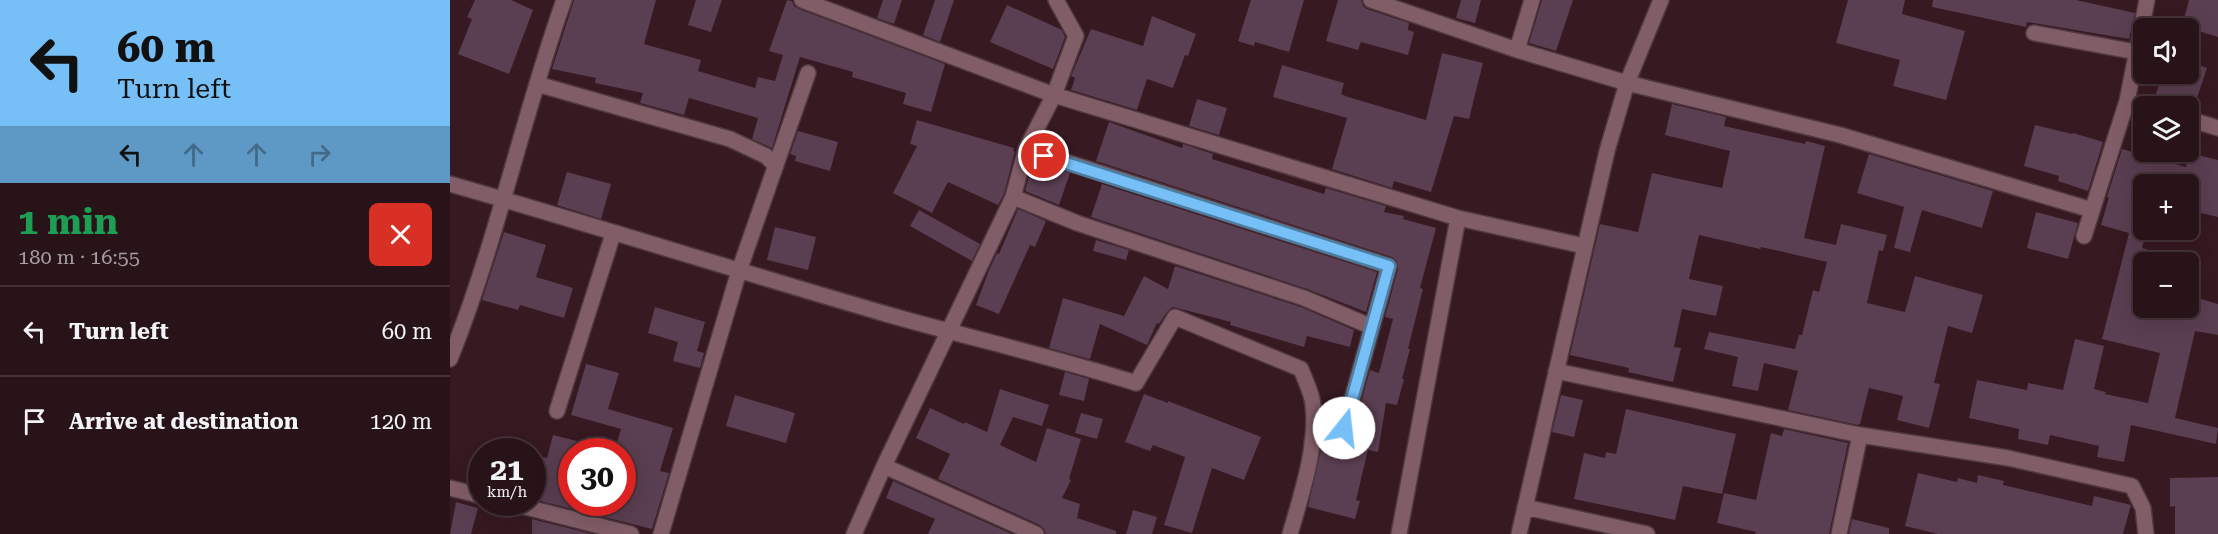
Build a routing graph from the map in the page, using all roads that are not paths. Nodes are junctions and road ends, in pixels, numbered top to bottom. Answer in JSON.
{"nodes":[{"id":1,"x":564,"y":0,"type":"edge"},
{"id":2,"x":802,"y":0,"type":"edge"},
{"id":3,"x":1056,"y":0,"type":"edge"},
{"id":4,"x":1371,"y":0,"type":"edge"},
{"id":5,"x":1532,"y":0,"type":"edge"},
{"id":6,"x":1661,"y":0,"type":"edge"},
{"id":7,"x":2147,"y":0,"type":"edge"},
{"id":8,"x":2143,"y":18,"type":"edge"},
{"id":9,"x":2034,"y":33,"type":"dead end"},
{"id":10,"x":1517,"y":50,"type":"junction"},
{"id":11,"x":2133,"y":51,"type":"edge"},
{"id":12,"x":2133,"y":68,"type":"edge"},
{"id":13,"x":808,"y":73,"type":"dead end"},
{"id":14,"x":1627,"y":83,"type":"junction"},
{"id":15,"x":537,"y":84,"type":"junction"},
{"id":16,"x":1054,"y":95,"type":"junction"},
{"id":17,"x":2127,"y":101,"type":"junction"},
{"id":18,"x":2133,"y":103,"type":"edge"},
{"id":19,"x":2199,"y":122,"type":"edge"},
{"id":20,"x":2218,"y":128,"type":"edge"},
{"id":21,"x":1026,"y":149,"type":"junction"},
{"id":22,"x":776,"y":165,"type":"junction"},
{"id":23,"x":450,"y":184,"type":"edge"},
{"id":24,"x":1013,"y":197,"type":"junction"},
{"id":25,"x":504,"y":200,"type":"junction"},
{"id":26,"x":2092,"y":210,"type":"junction"},
{"id":27,"x":1458,"y":218,"type":"junction"},
{"id":28,"x":613,"y":234,"type":"junction"},
{"id":29,"x":2084,"y":236,"type":"dead end"},
{"id":30,"x":1584,"y":246,"type":"junction"},
{"id":31,"x":739,"y":271,"type":"junction"},
{"id":32,"x":1372,"y":327,"type":"junction"},
{"id":33,"x":948,"y":332,"type":"junction"},
{"id":34,"x":450,"y":358,"type":"edge"},
{"id":35,"x":1556,"y":371,"type":"junction"},
{"id":36,"x":557,"y":411,"type":"dead end"},
{"id":37,"x":1860,"y":435,"type":"junction"},
{"id":38,"x":1312,"y":442,"type":"junction"},
{"id":39,"x":884,"y":466,"type":"junction"},
{"id":40,"x":450,"y":488,"type":"edge"},
{"id":41,"x":468,"y":492,"type":"edge"},
{"id":42,"x":1525,"y":507,"type":"junction"},
{"id":43,"x":546,"y":512,"type":"edge"},
{"id":44,"x":1607,"y":530,"type":"edge"},
{"id":45,"x":631,"y":534,"type":"edge"},
{"id":46,"x":661,"y":534,"type":"edge"},
{"id":47,"x":854,"y":534,"type":"edge"},
{"id":48,"x":1036,"y":534,"type":"edge"},
{"id":49,"x":1290,"y":534,"type":"edge"},
{"id":50,"x":1400,"y":534,"type":"edge"},
{"id":51,"x":1519,"y":534,"type":"edge"},
{"id":52,"x":1647,"y":534,"type":"edge"},
{"id":53,"x":1839,"y":534,"type":"edge"},
{"id":54,"x":2146,"y":534,"type":"edge"}],
"edges":[{"from":1,"to":15,"type":"street"},
{"from":2,"to":16,"type":"street"},
{"from":3,"to":16,"type":"street"},
{"from":4,"to":10,"type":"street"},
{"from":5,"to":10,"type":"street"},
{"from":6,"to":14,"type":"street"},
{"from":7,"to":8,"type":"street"},
{"from":9,"to":11,"type":"street"},
{"from":10,"to":14,"type":"street"},
{"from":12,"to":17,"type":"street"},
{"from":13,"to":22,"type":"street"},
{"from":14,"to":26,"type":"street"},
{"from":14,"to":30,"type":"street"},
{"from":15,"to":22,"type":"street"},
{"from":15,"to":25,"type":"street"},
{"from":16,"to":21,"type":"street"},
{"from":16,"to":27,"type":"street"},
{"from":17,"to":18,"type":"street"},
{"from":17,"to":26,"type":"street"},
{"from":19,"to":20,"type":"street"},
{"from":21,"to":24,"type":"street"},
{"from":21,"to":32,"type":"street"},
{"from":22,"to":31,"type":"street"},
{"from":23,"to":25,"type":"street"},
{"from":24,"to":32,"type":"street"},
{"from":24,"to":33,"type":"street"},
{"from":25,"to":28,"type":"street"},
{"from":25,"to":34,"type":"street"},
{"from":26,"to":29,"type":"street"},
{"from":27,"to":30,"type":"street"},
{"from":27,"to":50,"type":"street"},
{"from":28,"to":31,"type":"street"},
{"from":28,"to":36,"type":"street"},
{"from":30,"to":35,"type":"street"},
{"from":31,"to":33,"type":"street"},
{"from":31,"to":46,"type":"street"},
{"from":32,"to":38,"type":"street"},
{"from":33,"to":38,"type":"street"},
{"from":33,"to":39,"type":"street"},
{"from":35,"to":37,"type":"street"},
{"from":35,"to":42,"type":"street"},
{"from":37,"to":53,"type":"street"},
{"from":37,"to":54,"type":"street"},
{"from":38,"to":49,"type":"street"},
{"from":39,"to":47,"type":"street"},
{"from":39,"to":48,"type":"street"},
{"from":40,"to":41,"type":"street"},
{"from":42,"to":44,"type":"street"},
{"from":42,"to":51,"type":"street"},
{"from":43,"to":45,"type":"street"},
{"from":44,"to":52,"type":"street"}]}
